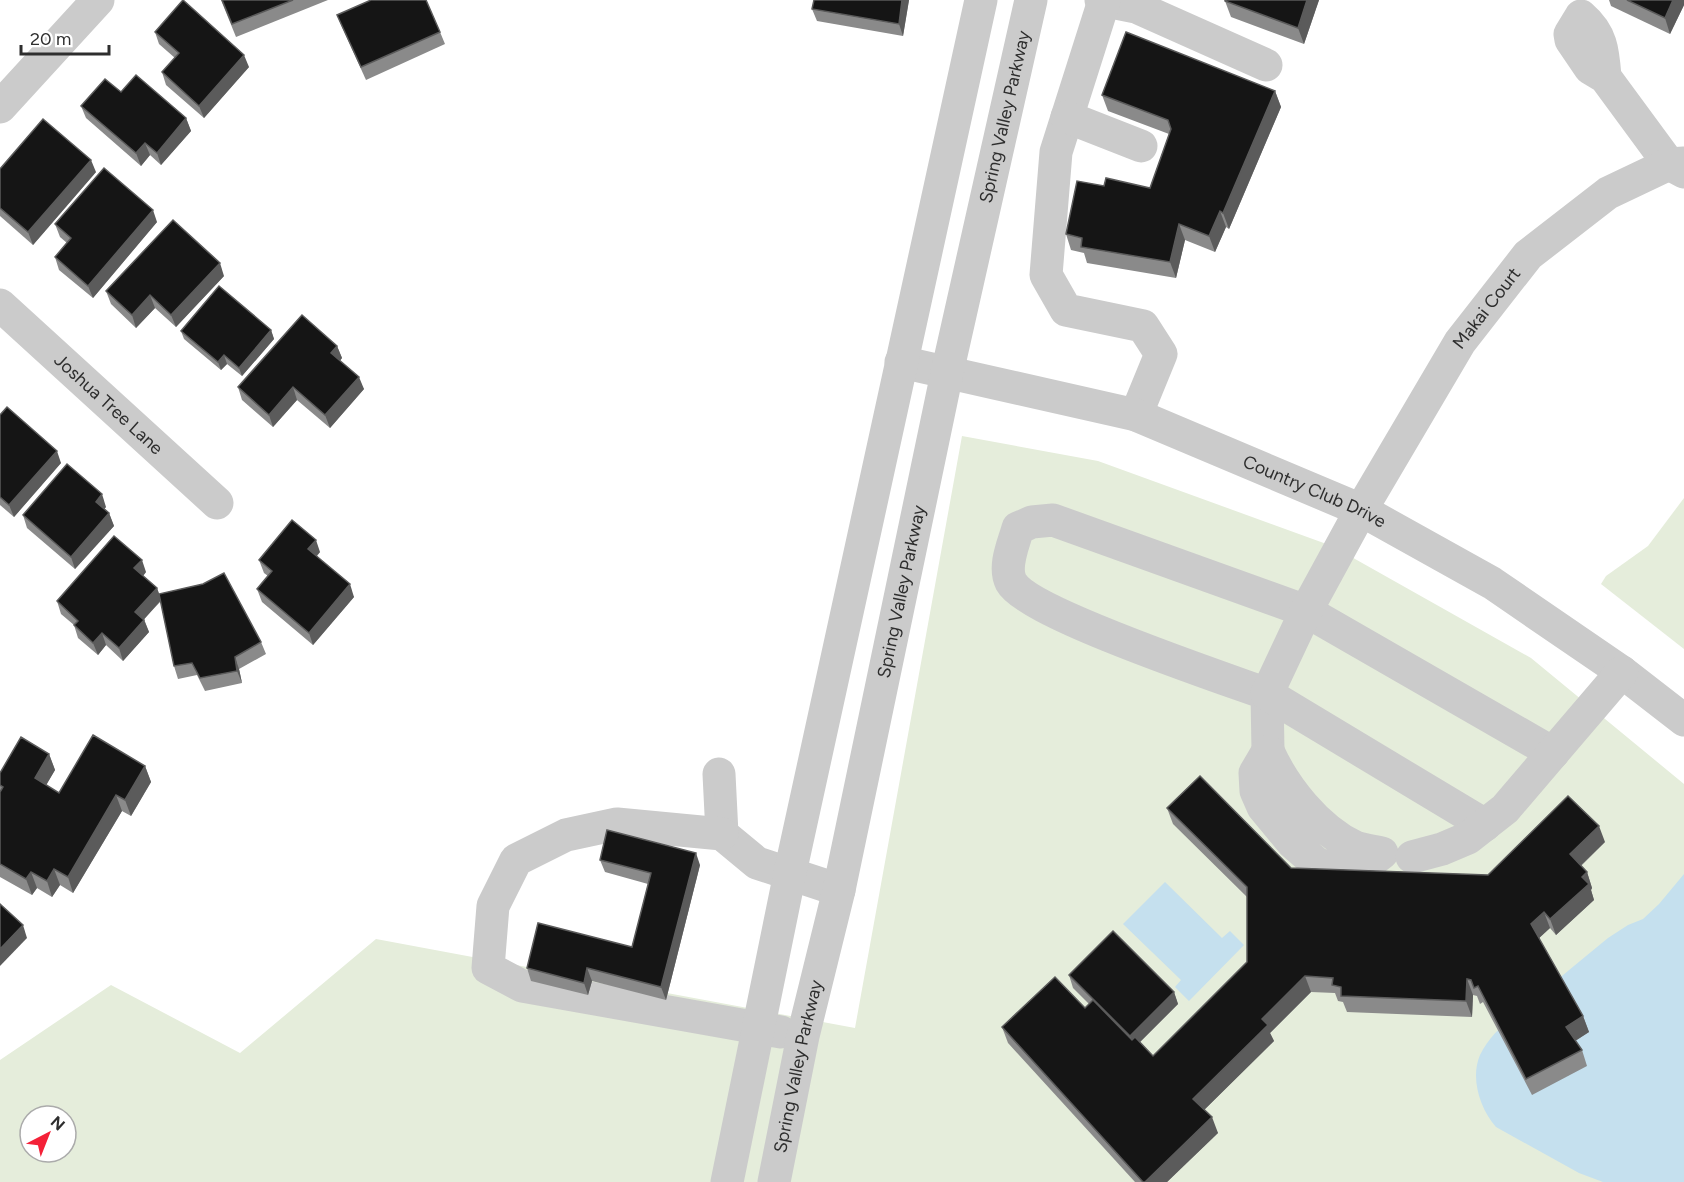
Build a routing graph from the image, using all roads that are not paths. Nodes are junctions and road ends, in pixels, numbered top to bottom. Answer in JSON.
{"nodes":[{"id":1,"x":98,"y":0,"type":"edge"},
{"id":2,"x":981,"y":0,"type":"edge"},
{"id":3,"x":1031,"y":0,"type":"edge"},
{"id":4,"x":1102,"y":1,"type":"edge"},
{"id":5,"x":1266,"y":65,"type":"dead end"},
{"id":6,"x":1605,"y":77,"type":"dead end"},
{"id":7,"x":0,"y":107,"type":"edge"},
{"id":8,"x":1067,"y":117,"type":"junction"},
{"id":9,"x":1141,"y":146,"type":"dead end"},
{"id":10,"x":1679,"y":166,"type":"edge"},
{"id":11,"x":0,"y":305,"type":"edge"},
{"id":12,"x":901,"y":362,"type":"junction"},
{"id":13,"x":948,"y":373,"type":"junction"},
{"id":14,"x":1136,"y":415,"type":"junction"},
{"id":15,"x":217,"y":503,"type":"dead end"},
{"id":16,"x":1361,"y":510,"type":"junction"},
{"id":17,"x":1306,"y":611,"type":"junction"},
{"id":18,"x":1622,"y":672,"type":"junction"},
{"id":19,"x":1267,"y":694,"type":"junction"},
{"id":20,"x":1684,"y":720,"type":"edge"},
{"id":21,"x":1268,"y":751,"type":"dead end"},
{"id":22,"x":1552,"y":753,"type":"junction"},
{"id":23,"x":719,"y":774,"type":"dead end"},
{"id":24,"x":1485,"y":825,"type":"junction"},
{"id":25,"x":722,"y":834,"type":"junction"},
{"id":26,"x":1412,"y":857,"type":"dead end"},
{"id":27,"x":790,"y":873,"type":"junction"},
{"id":28,"x":839,"y":890,"type":"junction"},
{"id":29,"x":759,"y":1029,"type":"junction"},
{"id":30,"x":803,"y":1036,"type":"junction"},
{"id":31,"x":727,"y":1182,"type":"edge"},
{"id":32,"x":774,"y":1182,"type":"edge"}],
"edges":[{"from":1,"to":7,"type":"street"},
{"from":2,"to":12,"type":"street"},
{"from":3,"to":13,"type":"street","name":"Spring Valley Parkway"},
{"from":4,"to":5,"type":"street"},
{"from":4,"to":8,"type":"street"},
{"from":6,"to":10,"type":"street"},
{"from":8,"to":9,"type":"street"},
{"from":8,"to":14,"type":"street"},
{"from":10,"to":16,"type":"street","name":"Makai Court"},
{"from":11,"to":15,"type":"street","name":"Joshua Tree Lane"},
{"from":12,"to":13,"type":"street","name":"Country Club Drive"},
{"from":12,"to":27,"type":"street"},
{"from":13,"to":14,"type":"street","name":"Country Club Drive"},
{"from":13,"to":28,"type":"street","name":"Spring Valley Parkway"},
{"from":14,"to":16,"type":"street","name":"Country Club Drive"},
{"from":16,"to":17,"type":"street","name":"Makai Court"},
{"from":16,"to":18,"type":"street","name":"Country Club Drive"},
{"from":17,"to":19,"type":"street","name":"Makai Court"},
{"from":17,"to":19,"type":"street"},
{"from":17,"to":22,"type":"street"},
{"from":18,"to":20,"type":"street","name":"Country Club Drive"},
{"from":18,"to":22,"type":"street"},
{"from":19,"to":21,"type":"street"},
{"from":19,"to":24,"type":"street"},
{"from":22,"to":24,"type":"street"},
{"from":23,"to":25,"type":"street"},
{"from":24,"to":26,"type":"street"},
{"from":25,"to":27,"type":"street"},
{"from":25,"to":29,"type":"street"},
{"from":27,"to":28,"type":"street"},
{"from":27,"to":29,"type":"street"},
{"from":28,"to":30,"type":"street","name":"Spring Valley Parkway"},
{"from":29,"to":30,"type":"street"},
{"from":29,"to":31,"type":"street"},
{"from":30,"to":32,"type":"street","name":"Spring Valley Parkway"}]}
